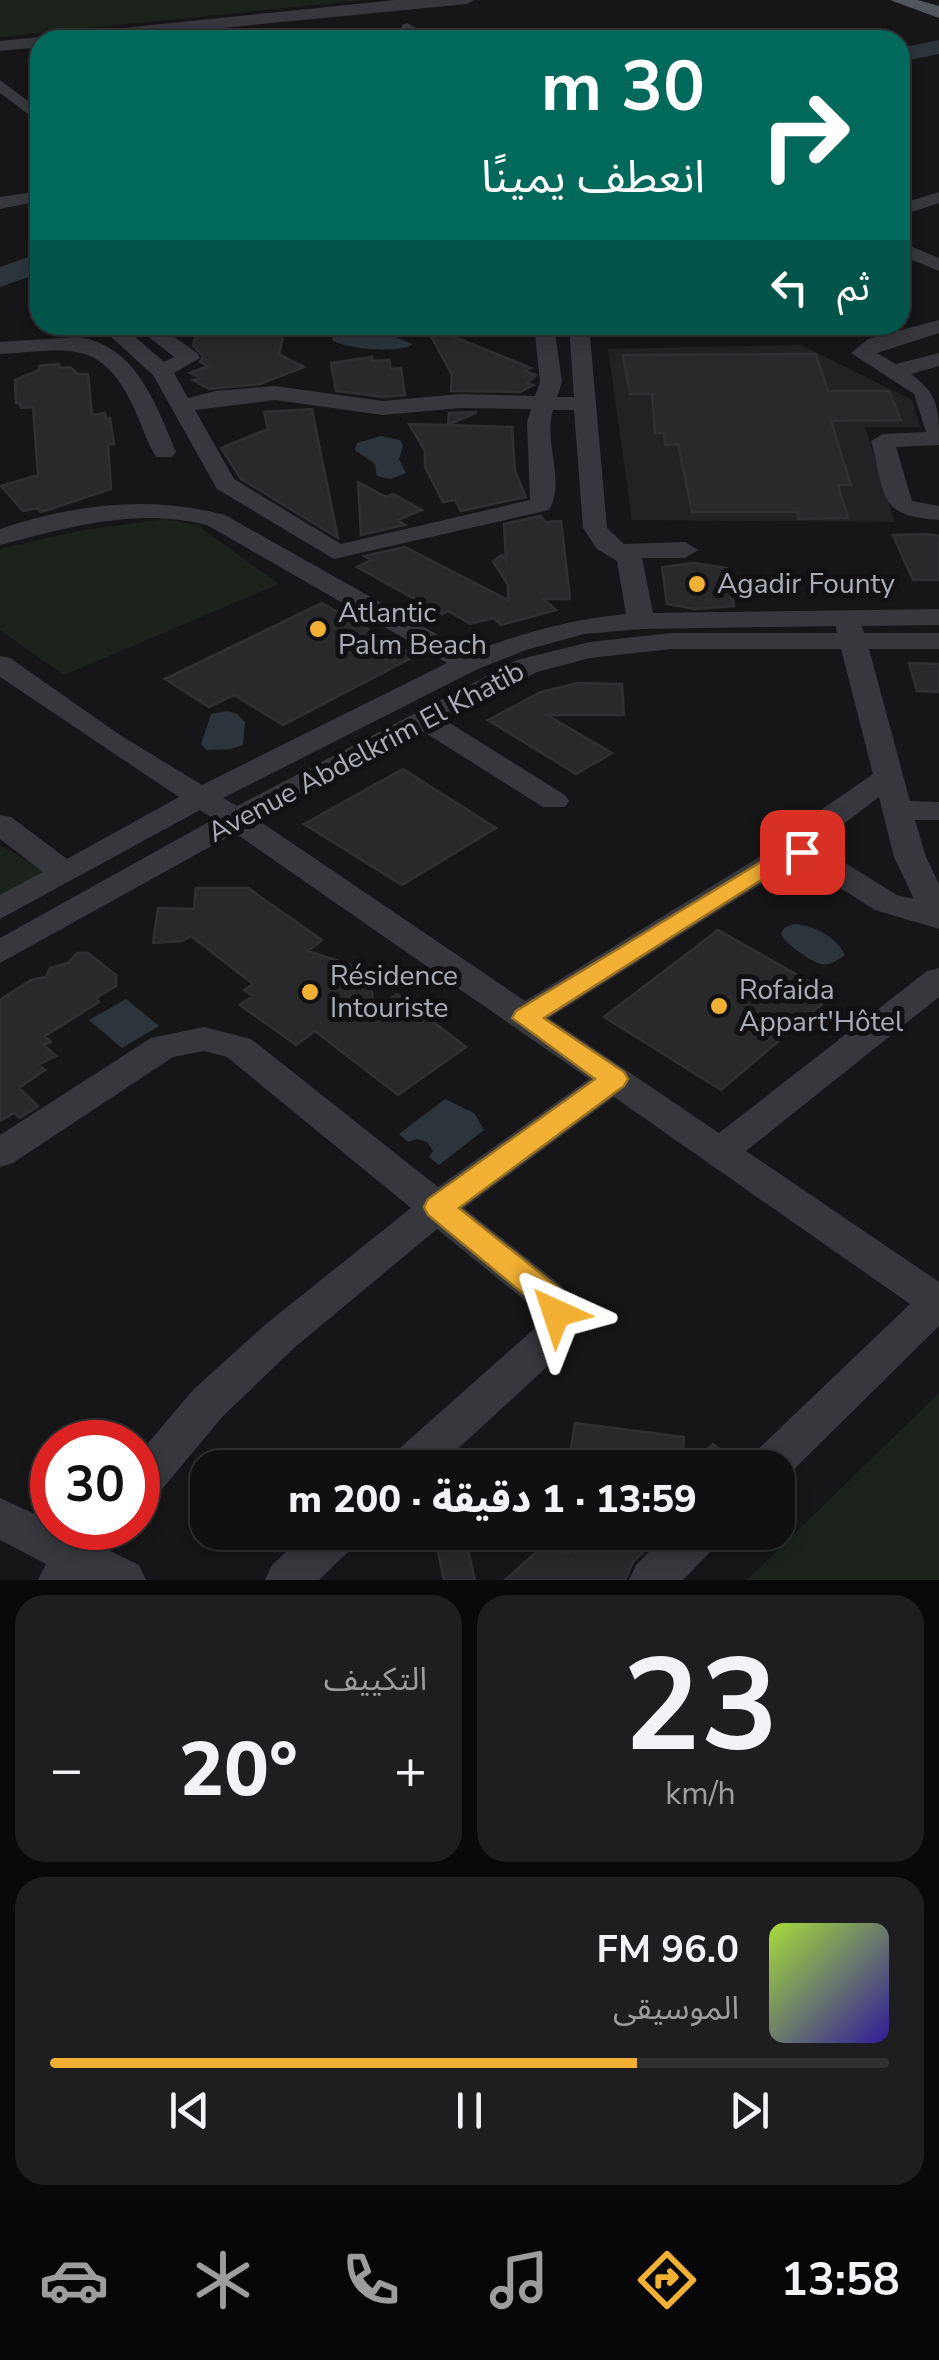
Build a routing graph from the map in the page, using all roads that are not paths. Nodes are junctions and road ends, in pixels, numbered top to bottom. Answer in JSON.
{"nodes":[{"id":1,"x":437,"y":0,"type":"edge"},
{"id":2,"x":467,"y":0,"type":"edge"},
{"id":3,"x":899,"y":0,"type":"edge"},
{"id":4,"x":927,"y":0,"type":"edge"},
{"id":5,"x":939,"y":4,"type":"edge"},
{"id":6,"x":939,"y":12,"type":"edge"},
{"id":7,"x":408,"y":28,"type":"dead end"},
{"id":8,"x":151,"y":30,"type":"edge"},
{"id":9,"x":184,"y":30,"type":"edge"},
{"id":10,"x":411,"y":30,"type":"edge"},
{"id":11,"x":30,"y":45,"type":"edge"},
{"id":12,"x":0,"y":48,"type":"edge"},
{"id":13,"x":0,"y":86,"type":"edge"},
{"id":14,"x":30,"y":110,"type":"edge"},
{"id":15,"x":30,"y":198,"type":"edge"},
{"id":16,"x":939,"y":198,"type":"edge"},
{"id":17,"x":0,"y":203,"type":"edge"},
{"id":18,"x":910,"y":207,"type":"edge"},
{"id":19,"x":910,"y":252,"type":"edge"},
{"id":20,"x":939,"y":264,"type":"edge"},
{"id":21,"x":939,"y":326,"type":"edge"},
{"id":22,"x":123,"y":335,"type":"edge"},
{"id":23,"x":545,"y":335,"type":"edge"},
{"id":24,"x":580,"y":335,"type":"edge"},
{"id":25,"x":910,"y":335,"type":"edge"},
{"id":26,"x":910,"y":335,"type":"edge"},
{"id":27,"x":0,"y":348,"type":"edge"},
{"id":28,"x":939,"y":359,"type":"edge"},
{"id":29,"x":893,"y":372,"type":"junction"},
{"id":30,"x":543,"y":402,"type":"junction"},
{"id":31,"x":588,"y":404,"type":"junction"},
{"id":32,"x":182,"y":408,"type":"junction"},
{"id":33,"x":939,"y":438,"type":"edge"},
{"id":34,"x":164,"y":452,"type":"dead end"},
{"id":35,"x":225,"y":484,"type":"junction"},
{"id":36,"x":172,"y":510,"type":"junction"},
{"id":37,"x":939,"y":513,"type":"edge"},
{"id":38,"x":0,"y":537,"type":"edge"},
{"id":39,"x":686,"y":550,"type":"dead end"},
{"id":40,"x":624,"y":551,"type":"junction"},
{"id":41,"x":939,"y":618,"type":"edge"},
{"id":42,"x":642,"y":621,"type":"junction"},
{"id":43,"x":850,"y":630,"type":"junction"},
{"id":44,"x":939,"y":641,"type":"edge"},
{"id":45,"x":0,"y":664,"type":"edge"},
{"id":46,"x":468,"y":664,"type":"junction"},
{"id":47,"x":422,"y":718,"type":"junction"},
{"id":48,"x":888,"y":778,"type":"junction"},
{"id":49,"x":200,"y":798,"type":"junction"},
{"id":50,"x":554,"y":801,"type":"dead end"},
{"id":51,"x":897,"y":810,"type":"junction"},
{"id":52,"x":939,"y":811,"type":"edge"},
{"id":53,"x":236,"y":819,"type":"junction"},
{"id":54,"x":0,"y":824,"type":"edge"},
{"id":55,"x":800,"y":846,"type":"junction"},
{"id":56,"x":924,"y":857,"type":"edge"},
{"id":57,"x":65,"y":873,"type":"junction"},
{"id":58,"x":0,"y":909,"type":"edge"},
{"id":59,"x":939,"y":917,"type":"edge"},
{"id":60,"x":0,"y":952,"type":"edge"},
{"id":61,"x":939,"y":979,"type":"edge"},
{"id":62,"x":525,"y":1018,"type":"junction"},
{"id":63,"x":614,"y":1079,"type":"junction"},
{"id":64,"x":718,"y":1152,"type":"junction"},
{"id":65,"x":0,"y":1153,"type":"edge"},
{"id":66,"x":438,"y":1207,"type":"junction"},
{"id":67,"x":939,"y":1302,"type":"edge"},
{"id":68,"x":427,"y":1450,"type":"edge"},
{"id":69,"x":786,"y":1450,"type":"edge"},
{"id":70,"x":160,"y":1460,"type":"edge"},
{"id":71,"x":0,"y":1518,"type":"edge"},
{"id":72,"x":319,"y":1550,"type":"edge"},
{"id":73,"x":682,"y":1550,"type":"edge"},
{"id":74,"x":80,"y":1555,"type":"edge"},
{"id":75,"x":123,"y":1580,"type":"edge"},
{"id":76,"x":288,"y":1580,"type":"edge"},
{"id":77,"x":652,"y":1580,"type":"edge"}],
"edges":[{"from":1,"to":8,"type":"street"},
{"from":2,"to":9,"type":"street"},
{"from":3,"to":6,"type":"main road"},
{"from":4,"to":5,"type":"main road"},
{"from":7,"to":10,"type":"street"},
{"from":11,"to":12,"type":"street"},
{"from":13,"to":14,"type":"street"},
{"from":15,"to":17,"type":"street"},
{"from":16,"to":18,"type":"street"},
{"from":19,"to":20,"type":"street"},
{"from":21,"to":25,"type":"street"},
{"from":22,"to":32,"type":"street"},
{"from":23,"to":30,"type":"street"},
{"from":24,"to":31,"type":"street"},
{"from":26,"to":29,"type":"street"},
{"from":27,"to":34,"type":"street"},
{"from":28,"to":29,"type":"street"},
{"from":29,"to":33,"type":"street"},
{"from":30,"to":31,"type":"street"},
{"from":30,"to":32,"type":"street"},
{"from":30,"to":35,"type":"street"},
{"from":31,"to":40,"type":"street"},
{"from":32,"to":35,"type":"street"},
{"from":33,"to":37,"type":"street"},
{"from":35,"to":36,"type":"street"},
{"from":36,"to":38,"type":"street"},
{"from":36,"to":46,"type":"street"},
{"from":39,"to":40,"type":"street"},
{"from":40,"to":42,"type":"street"},
{"from":41,"to":43,"type":"street","name":"Avenue Abdelkrim El Khatib"},
{"from":42,"to":43,"type":"street","name":"Avenue Abdelkrim El Khatib"},
{"from":42,"to":46,"type":"street","name":"Avenue Abdelkrim El Khatib"},
{"from":43,"to":44,"type":"street","name":"Avenue Abdelkrim El Khatib"},
{"from":43,"to":47,"type":"street","name":"Avenue Abdelkrim El Khatib"},
{"from":43,"to":48,"type":"street"},
{"from":45,"to":49,"type":"street"},
{"from":46,"to":49,"type":"street","name":"Avenue Abdelkrim El Khatib"},
{"from":47,"to":50,"type":"street"},
{"from":47,"to":53,"type":"street","name":"Avenue Abdelkrim El Khatib"},
{"from":48,"to":51,"type":"street"},
{"from":48,"to":55,"type":"street"},
{"from":49,"to":53,"type":"street"},
{"from":49,"to":57,"type":"street","name":"Avenue Abdelkrim El Khatib"},
{"from":51,"to":52,"type":"street"},
{"from":51,"to":56,"type":"street"},
{"from":53,"to":60,"type":"street","name":"Avenue Abdelkrim El Khatib"},
{"from":53,"to":62,"type":"street"},
{"from":54,"to":57,"type":"street"},
{"from":55,"to":59,"type":"street"},
{"from":55,"to":62,"type":"street"},
{"from":56,"to":59,"type":"street"},
{"from":57,"to":58,"type":"street","name":"Avenue Abdelkrim El Khatib"},
{"from":61,"to":64,"type":"street"},
{"from":62,"to":63,"type":"street"},
{"from":63,"to":64,"type":"street"},
{"from":63,"to":66,"type":"street"},
{"from":64,"to":67,"type":"street"},
{"from":65,"to":66,"type":"street"},
{"from":66,"to":68,"type":"street"},
{"from":66,"to":70,"type":"street"},
{"from":67,"to":69,"type":"street"},
{"from":71,"to":74,"type":"street"},
{"from":72,"to":76,"type":"street"},
{"from":73,"to":77,"type":"street"},
{"from":74,"to":75,"type":"street"}]}
